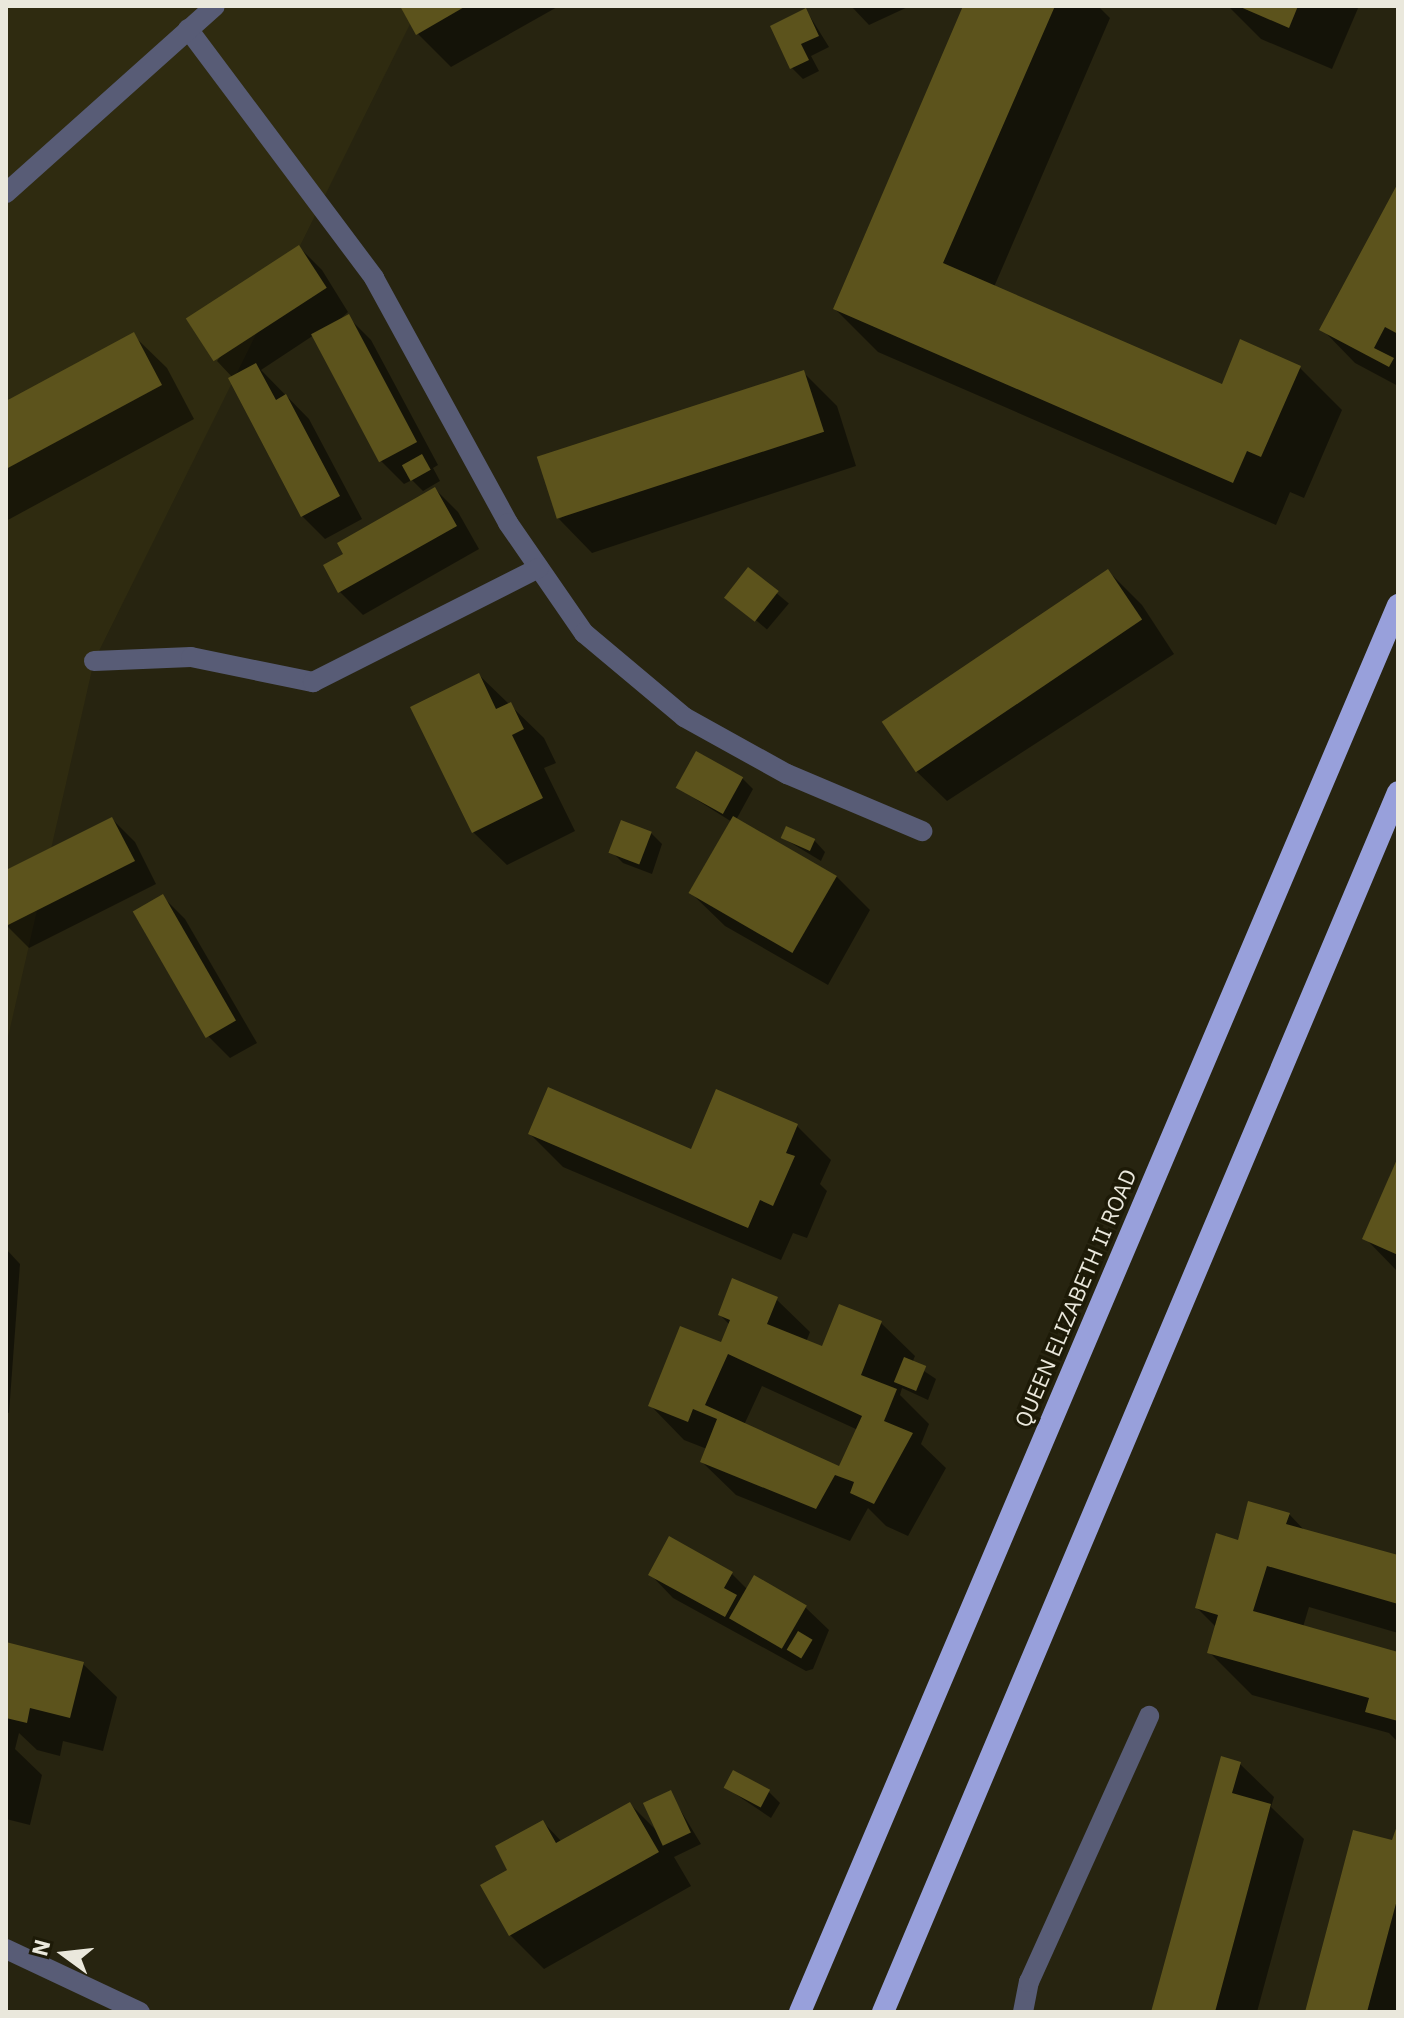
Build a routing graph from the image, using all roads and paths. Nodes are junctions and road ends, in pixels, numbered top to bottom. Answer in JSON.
{"nodes":[{"id":1,"x":215,"y":6,"type":"edge"},
{"id":2,"x":188,"y":29,"type":"junction"},
{"id":3,"x":6,"y":193,"type":"edge"},
{"id":4,"x":539,"y":568,"type":"junction"},
{"id":5,"x":1398,"y":605,"type":"edge"},
{"id":6,"x":94,"y":661,"type":"dead end"},
{"id":7,"x":1398,"y":792,"type":"edge"},
{"id":8,"x":922,"y":831,"type":"dead end"},
{"id":9,"x":1149,"y":1716,"type":"dead end"},
{"id":10,"x":6,"y":1949,"type":"edge"},
{"id":11,"x":140,"y":2012,"type":"edge"},
{"id":12,"x":800,"y":2012,"type":"edge"},
{"id":13,"x":883,"y":2012,"type":"edge"},
{"id":14,"x":1023,"y":2012,"type":"edge"}],
"edges":[{"from":1,"to":2,"type":"street"},
{"from":2,"to":3,"type":"street"},
{"from":2,"to":4,"type":"street"},
{"from":4,"to":6,"type":"street"},
{"from":4,"to":8,"type":"street"},
{"from":5,"to":12,"type":"highway","name":"QUEEN ELIZABETH II ROAD"},
{"from":7,"to":13,"type":"highway"},
{"from":9,"to":14,"type":"street"},
{"from":10,"to":11,"type":"street"}]}
